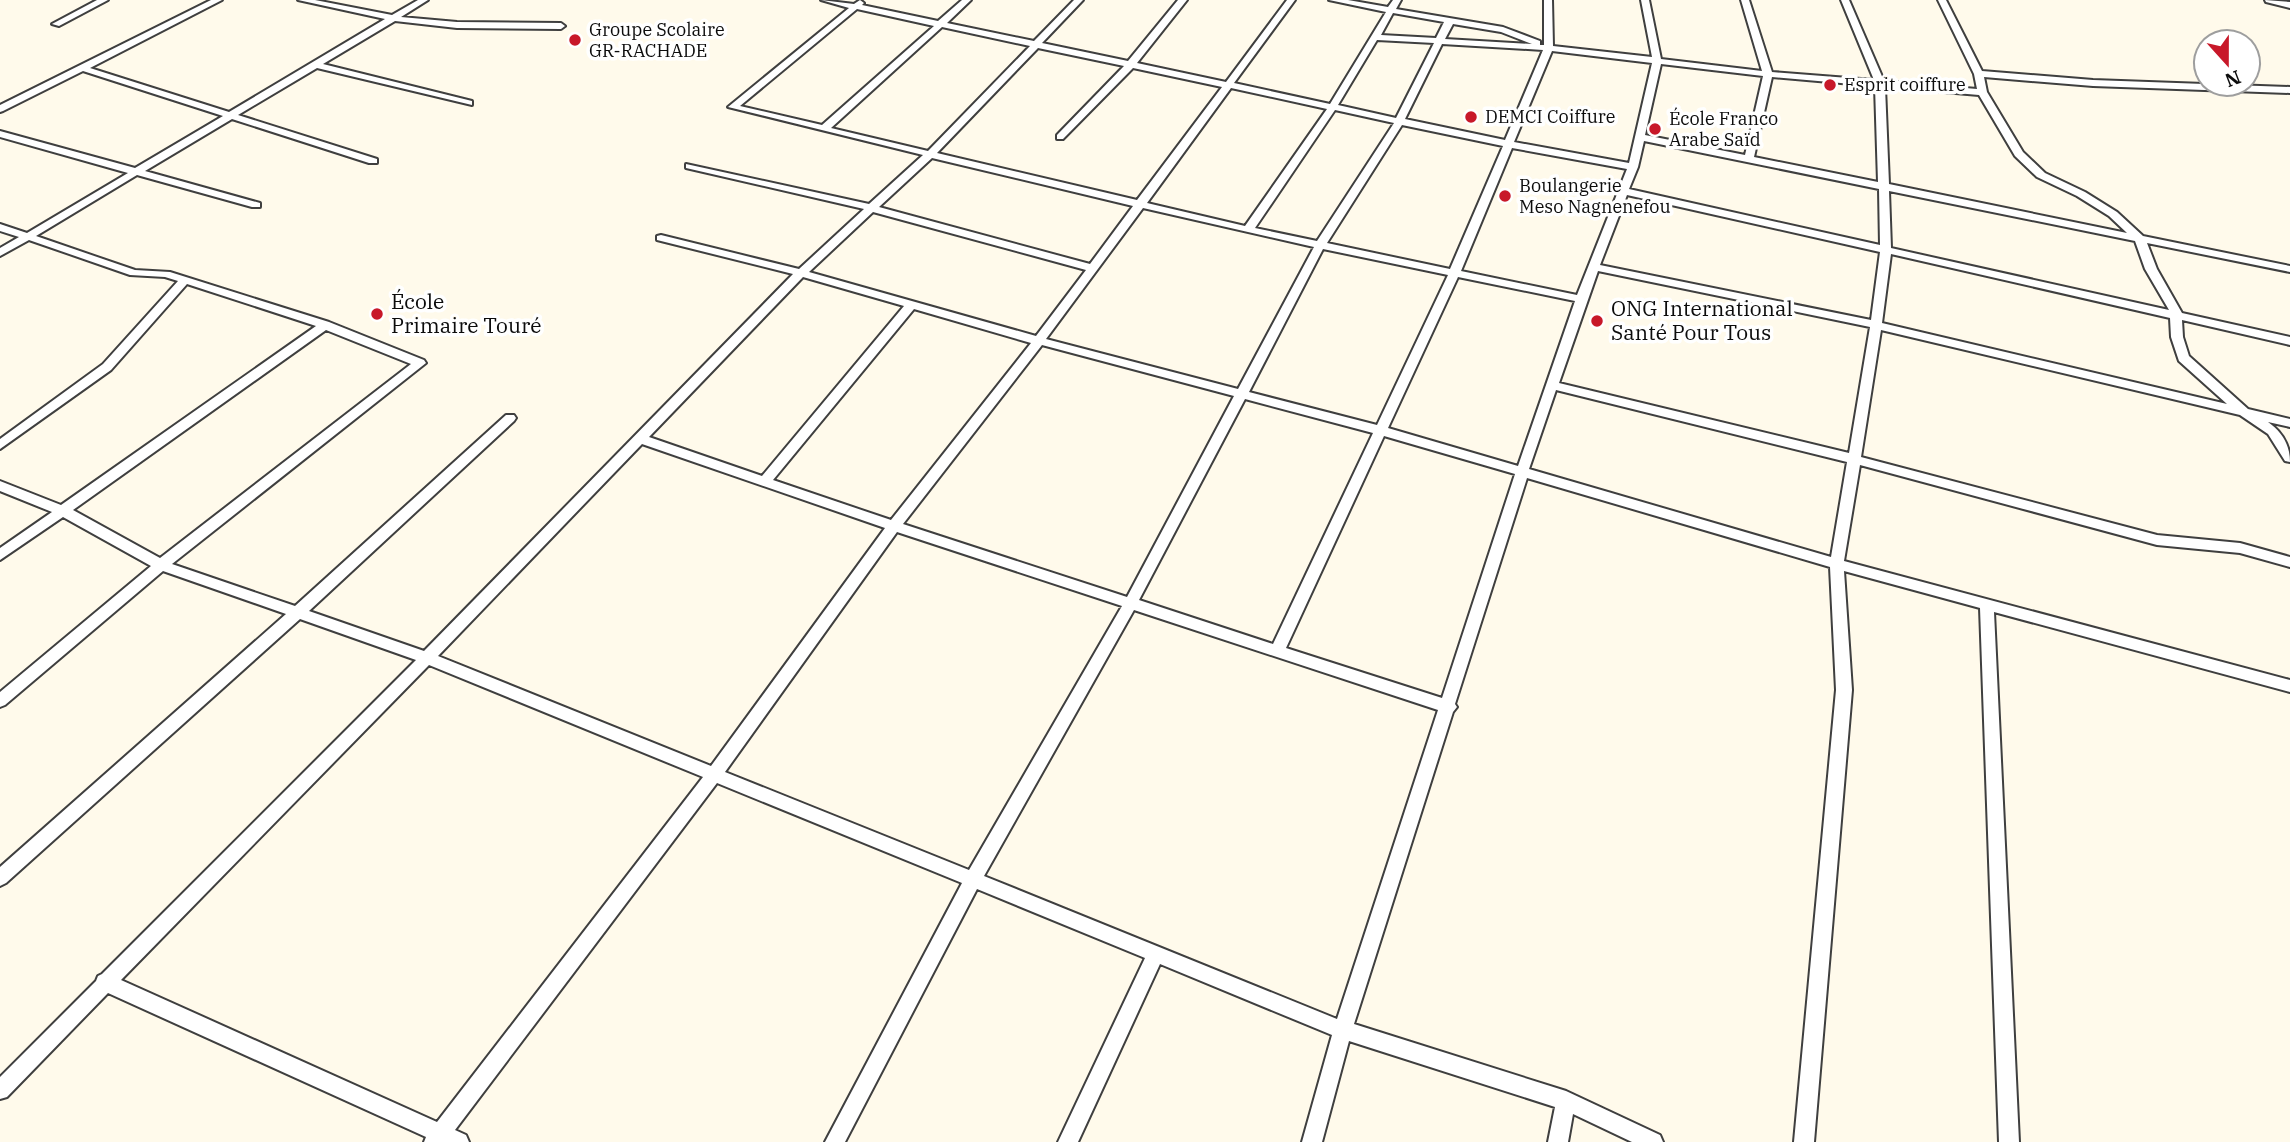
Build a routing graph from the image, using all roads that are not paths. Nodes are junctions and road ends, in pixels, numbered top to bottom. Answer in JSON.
{"nodes":[{"id":1,"x":104,"y":0,"type":"edge"},
{"id":2,"x":218,"y":0,"type":"edge"},
{"id":3,"x":302,"y":0,"type":"edge"},
{"id":4,"x":425,"y":0,"type":"edge"},
{"id":5,"x":825,"y":0,"type":"edge"},
{"id":6,"x":967,"y":0,"type":"edge"},
{"id":7,"x":1079,"y":0,"type":"edge"},
{"id":8,"x":1183,"y":0,"type":"edge"},
{"id":9,"x":1291,"y":0,"type":"edge"},
{"id":10,"x":1333,"y":0,"type":"edge"},
{"id":11,"x":1397,"y":0,"type":"edge"},
{"id":12,"x":1548,"y":0,"type":"edge"},
{"id":13,"x":1645,"y":0,"type":"edge"},
{"id":14,"x":1745,"y":0,"type":"edge"},
{"id":15,"x":1845,"y":0,"type":"edge"},
{"id":16,"x":1942,"y":0,"type":"edge"},
{"id":17,"x":2269,"y":0,"type":"edge"},
{"id":18,"x":860,"y":4,"type":"edge"},
{"id":19,"x":2290,"y":5,"type":"edge"},
{"id":20,"x":1390,"y":10,"type":"junction"},
{"id":21,"x":393,"y":18,"type":"junction"},
{"id":22,"x":1450,"y":20,"type":"junction"},
{"id":23,"x":56,"y":24,"type":"dead end"},
{"id":24,"x":561,"y":26,"type":"dead end"},
{"id":25,"x":938,"y":26,"type":"junction"},
{"id":26,"x":1374,"y":37,"type":"junction"},
{"id":27,"x":1035,"y":43,"type":"junction"},
{"id":28,"x":1439,"y":43,"type":"junction"},
{"id":29,"x":1549,"y":48,"type":"junction"},
{"id":30,"x":1657,"y":61,"type":"junction"},
{"id":31,"x":1131,"y":64,"type":"junction"},
{"id":32,"x":316,"y":65,"type":"junction"},
{"id":33,"x":82,"y":68,"type":"junction"},
{"id":34,"x":1768,"y":74,"type":"junction"},
{"id":35,"x":1979,"y":74,"type":"junction"},
{"id":36,"x":1880,"y":83,"type":"junction"},
{"id":37,"x":1227,"y":86,"type":"junction"},
{"id":38,"x":2290,"y":89,"type":"edge"},
{"id":39,"x":1982,"y":92,"type":"junction"},
{"id":40,"x":469,"y":103,"type":"dead end"},
{"id":41,"x":1332,"y":108,"type":"junction"},
{"id":42,"x":0,"y":109,"type":"edge"},
{"id":43,"x":232,"y":115,"type":"junction"},
{"id":44,"x":1399,"y":122,"type":"junction"},
{"id":45,"x":825,"y":128,"type":"junction"},
{"id":46,"x":0,"y":134,"type":"edge"},
{"id":47,"x":1060,"y":137,"type":"dead end"},
{"id":48,"x":1640,"y":137,"type":"junction"},
{"id":49,"x":1508,"y":144,"type":"junction"},
{"id":50,"x":929,"y":155,"type":"junction"},
{"id":51,"x":1749,"y":159,"type":"junction"},
{"id":52,"x":373,"y":160,"type":"dead end"},
{"id":53,"x":690,"y":166,"type":"dead end"},
{"id":54,"x":1633,"y":167,"type":"junction"},
{"id":55,"x":136,"y":173,"type":"junction"},
{"id":56,"x":1885,"y":187,"type":"junction"},
{"id":57,"x":1624,"y":191,"type":"junction"},
{"id":58,"x":1139,"y":204,"type":"junction"},
{"id":59,"x":256,"y":205,"type":"dead end"},
{"id":60,"x":871,"y":208,"type":"junction"},
{"id":61,"x":0,"y":227,"type":"edge"},
{"id":62,"x":1248,"y":230,"type":"junction"},
{"id":63,"x":28,"y":236,"type":"junction"},
{"id":64,"x":661,"y":238,"type":"dead end"},
{"id":65,"x":2140,"y":239,"type":"junction"},
{"id":66,"x":1320,"y":245,"type":"junction"},
{"id":67,"x":1886,"y":249,"type":"junction"},
{"id":68,"x":0,"y":253,"type":"edge"},
{"id":69,"x":1594,"y":267,"type":"junction"},
{"id":70,"x":1092,"y":268,"type":"junction"},
{"id":71,"x":2290,"y":270,"type":"edge"},
{"id":72,"x":1454,"y":272,"type":"junction"},
{"id":73,"x":801,"y":273,"type":"junction"},
{"id":74,"x":184,"y":281,"type":"junction"},
{"id":75,"x":1581,"y":299,"type":"junction"},
{"id":76,"x":911,"y":305,"type":"junction"},
{"id":77,"x":2176,"y":313,"type":"junction"},
{"id":78,"x":325,"y":325,"type":"junction"},
{"id":79,"x":1876,"y":325,"type":"junction"},
{"id":80,"x":1039,"y":341,"type":"junction"},
{"id":81,"x":2290,"y":341,"type":"edge"},
{"id":82,"x":1552,"y":385,"type":"junction"},
{"id":83,"x":1242,"y":394,"type":"junction"},
{"id":84,"x":2244,"y":412,"type":"junction"},
{"id":85,"x":510,"y":418,"type":"dead end"},
{"id":86,"x":2290,"y":423,"type":"edge"},
{"id":87,"x":1379,"y":430,"type":"junction"},
{"id":88,"x":640,"y":439,"type":"junction"},
{"id":89,"x":0,"y":445,"type":"edge"},
{"id":90,"x":1853,"y":458,"type":"junction"},
{"id":91,"x":2290,"y":458,"type":"edge"},
{"id":92,"x":1522,"y":472,"type":"junction"},
{"id":93,"x":764,"y":482,"type":"junction"},
{"id":94,"x":0,"y":486,"type":"edge"},
{"id":95,"x":61,"y":510,"type":"junction"},
{"id":96,"x":894,"y":526,"type":"junction"},
{"id":97,"x":0,"y":555,"type":"edge"},
{"id":98,"x":2290,"y":562,"type":"edge"},
{"id":99,"x":1837,"y":564,"type":"junction"},
{"id":100,"x":161,"y":565,"type":"junction"},
{"id":101,"x":1131,"y":603,"type":"junction"},
{"id":102,"x":1987,"y":605,"type":"junction"},
{"id":103,"x":297,"y":613,"type":"junction"},
{"id":104,"x":1277,"y":651,"type":"junction"},
{"id":105,"x":427,"y":658,"type":"junction"},
{"id":106,"x":2290,"y":686,"type":"edge"},
{"id":107,"x":0,"y":701,"type":"edge"},
{"id":108,"x":1448,"y":707,"type":"junction"},
{"id":109,"x":714,"y":775,"type":"junction"},
{"id":110,"x":0,"y":878,"type":"edge"},
{"id":111,"x":973,"y":878,"type":"junction"},
{"id":112,"x":1156,"y":954,"type":"junction"},
{"id":113,"x":104,"y":982,"type":"junction"},
{"id":114,"x":1343,"y":1030,"type":"junction"},
{"id":115,"x":0,"y":1090,"type":"edge"},
{"id":116,"x":1566,"y":1101,"type":"junction"},
{"id":117,"x":438,"y":1137,"type":"edge"},
{"id":118,"x":459,"y":1142,"type":"edge"},
{"id":119,"x":835,"y":1142,"type":"edge"},
{"id":120,"x":1068,"y":1142,"type":"edge"},
{"id":121,"x":1312,"y":1142,"type":"edge"},
{"id":122,"x":1558,"y":1142,"type":"edge"},
{"id":123,"x":1653,"y":1142,"type":"edge"},
{"id":124,"x":1804,"y":1142,"type":"edge"},
{"id":125,"x":2009,"y":1142,"type":"edge"}],
"edges":[{"from":1,"to":23,"type":"street"},
{"from":2,"to":33,"type":"street"},
{"from":3,"to":21,"type":"street"},
{"from":4,"to":21,"type":"street"},
{"from":5,"to":18,"type":"street"},
{"from":6,"to":25,"type":"street"},
{"from":7,"to":27,"type":"street"},
{"from":8,"to":31,"type":"street"},
{"from":9,"to":37,"type":"street"},
{"from":10,"to":20,"type":"street"},
{"from":11,"to":20,"type":"street"},
{"from":12,"to":29,"type":"street"},
{"from":13,"to":30,"type":"street"},
{"from":14,"to":34,"type":"street"},
{"from":15,"to":36,"type":"street"},
{"from":16,"to":35,"type":"street"},
{"from":17,"to":19,"type":"street"},
{"from":18,"to":25,"type":"street"},
{"from":18,"to":45,"type":"street"},
{"from":20,"to":22,"type":"street"},
{"from":20,"to":26,"type":"street"},
{"from":21,"to":24,"type":"street"},
{"from":21,"to":32,"type":"street"},
{"from":22,"to":28,"type":"street"},
{"from":22,"to":29,"type":"street"},
{"from":25,"to":27,"type":"street"},
{"from":25,"to":45,"type":"street"},
{"from":26,"to":28,"type":"street"},
{"from":26,"to":41,"type":"street"},
{"from":27,"to":31,"type":"street"},
{"from":27,"to":50,"type":"street"},
{"from":28,"to":29,"type":"street"},
{"from":28,"to":44,"type":"street"},
{"from":29,"to":30,"type":"street"},
{"from":29,"to":49,"type":"street"},
{"from":30,"to":34,"type":"street"},
{"from":30,"to":48,"type":"street"},
{"from":31,"to":37,"type":"street"},
{"from":31,"to":47,"type":"street"},
{"from":32,"to":40,"type":"street"},
{"from":32,"to":43,"type":"street"},
{"from":33,"to":42,"type":"street"},
{"from":33,"to":43,"type":"street"},
{"from":34,"to":36,"type":"street"},
{"from":34,"to":51,"type":"street"},
{"from":35,"to":38,"type":"street"},
{"from":35,"to":39,"type":"street"},
{"from":36,"to":39,"type":"street"},
{"from":36,"to":56,"type":"street"},
{"from":37,"to":41,"type":"street"},
{"from":37,"to":58,"type":"street"},
{"from":39,"to":65,"type":"street"},
{"from":41,"to":44,"type":"street"},
{"from":41,"to":62,"type":"street"},
{"from":43,"to":52,"type":"street"},
{"from":43,"to":55,"type":"street"},
{"from":44,"to":49,"type":"street"},
{"from":44,"to":66,"type":"street"},
{"from":45,"to":50,"type":"street"},
{"from":46,"to":55,"type":"street"},
{"from":48,"to":51,"type":"street"},
{"from":48,"to":54,"type":"street"},
{"from":49,"to":54,"type":"street"},
{"from":49,"to":72,"type":"street"},
{"from":50,"to":58,"type":"street"},
{"from":50,"to":60,"type":"street"},
{"from":51,"to":56,"type":"street"},
{"from":53,"to":60,"type":"street"},
{"from":54,"to":57,"type":"street"},
{"from":55,"to":59,"type":"street"},
{"from":55,"to":63,"type":"street"},
{"from":56,"to":65,"type":"street"},
{"from":56,"to":67,"type":"street"},
{"from":57,"to":67,"type":"street"},
{"from":57,"to":69,"type":"street"},
{"from":58,"to":62,"type":"street"},
{"from":58,"to":70,"type":"street"},
{"from":60,"to":70,"type":"street"},
{"from":60,"to":73,"type":"street"},
{"from":61,"to":63,"type":"street"},
{"from":62,"to":66,"type":"street"},
{"from":63,"to":68,"type":"street"},
{"from":63,"to":74,"type":"street"},
{"from":64,"to":73,"type":"street"},
{"from":65,"to":71,"type":"street"},
{"from":65,"to":77,"type":"street"},
{"from":66,"to":72,"type":"street"},
{"from":66,"to":83,"type":"street"},
{"from":67,"to":77,"type":"street"},
{"from":67,"to":79,"type":"street"},
{"from":69,"to":75,"type":"street"},
{"from":69,"to":79,"type":"street"},
{"from":70,"to":80,"type":"street"},
{"from":72,"to":75,"type":"street"},
{"from":72,"to":87,"type":"street"},
{"from":73,"to":76,"type":"street"},
{"from":73,"to":88,"type":"street"},
{"from":74,"to":78,"type":"street"},
{"from":74,"to":89,"type":"street"},
{"from":75,"to":82,"type":"street"},
{"from":76,"to":80,"type":"street"},
{"from":76,"to":93,"type":"street"},
{"from":77,"to":81,"type":"street"},
{"from":77,"to":84,"type":"street"},
{"from":78,"to":95,"type":"street"},
{"from":78,"to":100,"type":"street"},
{"from":79,"to":84,"type":"street"},
{"from":79,"to":90,"type":"street"},
{"from":80,"to":83,"type":"street"},
{"from":80,"to":96,"type":"street"},
{"from":82,"to":90,"type":"street"},
{"from":82,"to":92,"type":"street"},
{"from":83,"to":87,"type":"street"},
{"from":83,"to":101,"type":"street"},
{"from":84,"to":86,"type":"street"},
{"from":84,"to":91,"type":"street"},
{"from":85,"to":103,"type":"street"},
{"from":87,"to":92,"type":"street"},
{"from":87,"to":104,"type":"street"},
{"from":88,"to":93,"type":"street"},
{"from":88,"to":105,"type":"street"},
{"from":90,"to":98,"type":"street"},
{"from":90,"to":99,"type":"street"},
{"from":92,"to":99,"type":"street"},
{"from":92,"to":108,"type":"street"},
{"from":93,"to":96,"type":"street"},
{"from":94,"to":95,"type":"street"},
{"from":95,"to":97,"type":"street"},
{"from":95,"to":100,"type":"street"},
{"from":96,"to":101,"type":"street"},
{"from":96,"to":109,"type":"street"},
{"from":99,"to":102,"type":"street"},
{"from":99,"to":124,"type":"street"},
{"from":100,"to":103,"type":"street"},
{"from":100,"to":107,"type":"street"},
{"from":101,"to":104,"type":"street"},
{"from":101,"to":111,"type":"street"},
{"from":102,"to":106,"type":"street"},
{"from":102,"to":125,"type":"street"},
{"from":103,"to":105,"type":"street"},
{"from":103,"to":110,"type":"street"},
{"from":104,"to":108,"type":"street"},
{"from":105,"to":109,"type":"street"},
{"from":105,"to":113,"type":"street"},
{"from":108,"to":114,"type":"street"},
{"from":109,"to":111,"type":"street"},
{"from":109,"to":117,"type":"street"},
{"from":111,"to":112,"type":"street"},
{"from":111,"to":119,"type":"street"},
{"from":112,"to":114,"type":"street"},
{"from":112,"to":120,"type":"street"},
{"from":113,"to":115,"type":"street"},
{"from":113,"to":117,"type":"street"},
{"from":114,"to":116,"type":"street"},
{"from":114,"to":121,"type":"street"},
{"from":116,"to":122,"type":"street"},
{"from":116,"to":123,"type":"street"},
{"from":117,"to":118,"type":"street"}]}
